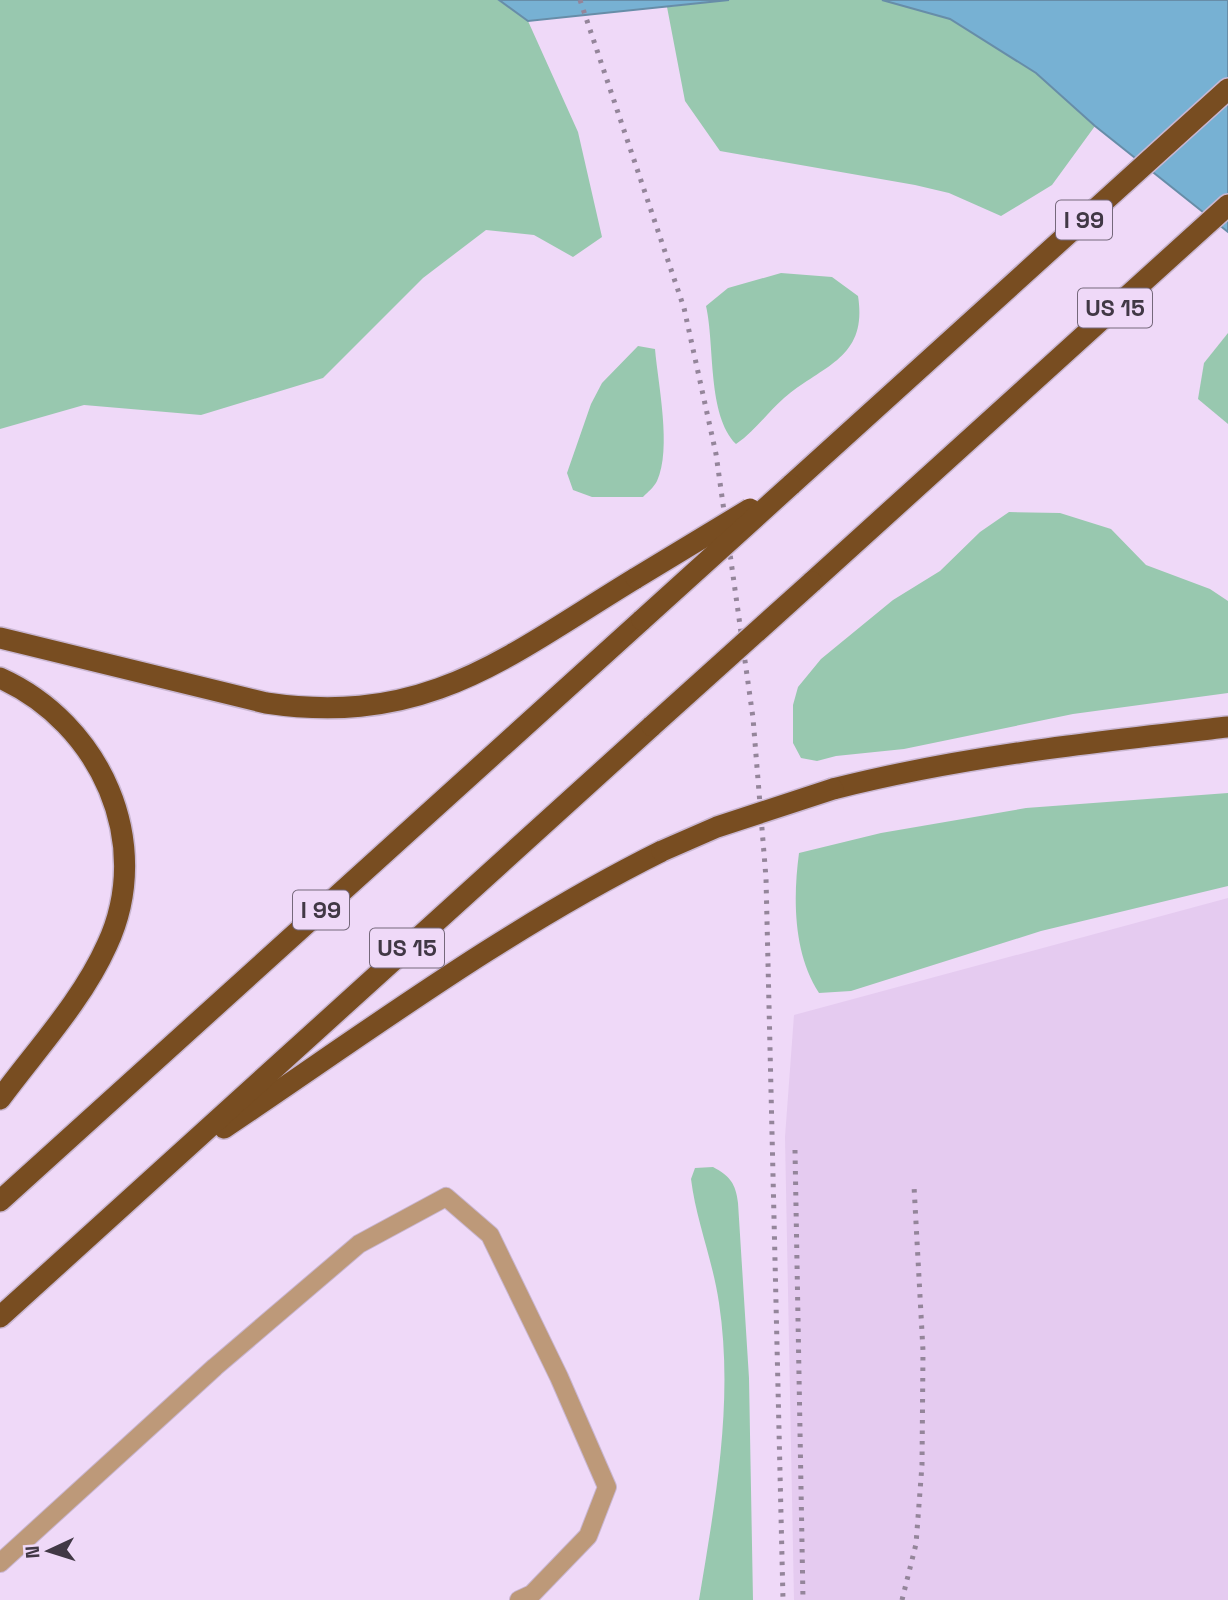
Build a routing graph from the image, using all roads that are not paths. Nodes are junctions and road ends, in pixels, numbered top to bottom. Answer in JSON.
{"nodes":[{"id":1,"x":1228,"y":89,"type":"edge"},
{"id":2,"x":1228,"y":205,"type":"edge"},
{"id":3,"x":791,"y":485,"type":"junction"},
{"id":4,"x":0,"y":638,"type":"edge"},
{"id":5,"x":0,"y":678,"type":"edge"},
{"id":6,"x":1228,"y":727,"type":"edge"},
{"id":7,"x":0,"y":1099,"type":"edge"},
{"id":8,"x":161,"y":1171,"type":"junction"},
{"id":9,"x":0,"y":1201,"type":"edge"},
{"id":10,"x":0,"y":1317,"type":"edge"},
{"id":11,"x":0,"y":1563,"type":"edge"},
{"id":12,"x":519,"y":1600,"type":"edge"}],
"edges":[{"from":1,"to":3,"type":"highway","number":"I 99"},
{"from":2,"to":8,"type":"highway","number":"US 15","bridge":true},
{"from":3,"to":4,"type":"highway","bridge":true},
{"from":3,"to":9,"type":"highway","number":"I 99","bridge":true},
{"from":5,"to":7,"type":"highway"},
{"from":6,"to":8,"type":"highway","bridge":true},
{"from":8,"to":10,"type":"highway"},
{"from":11,"to":12,"type":"lane"}]}
